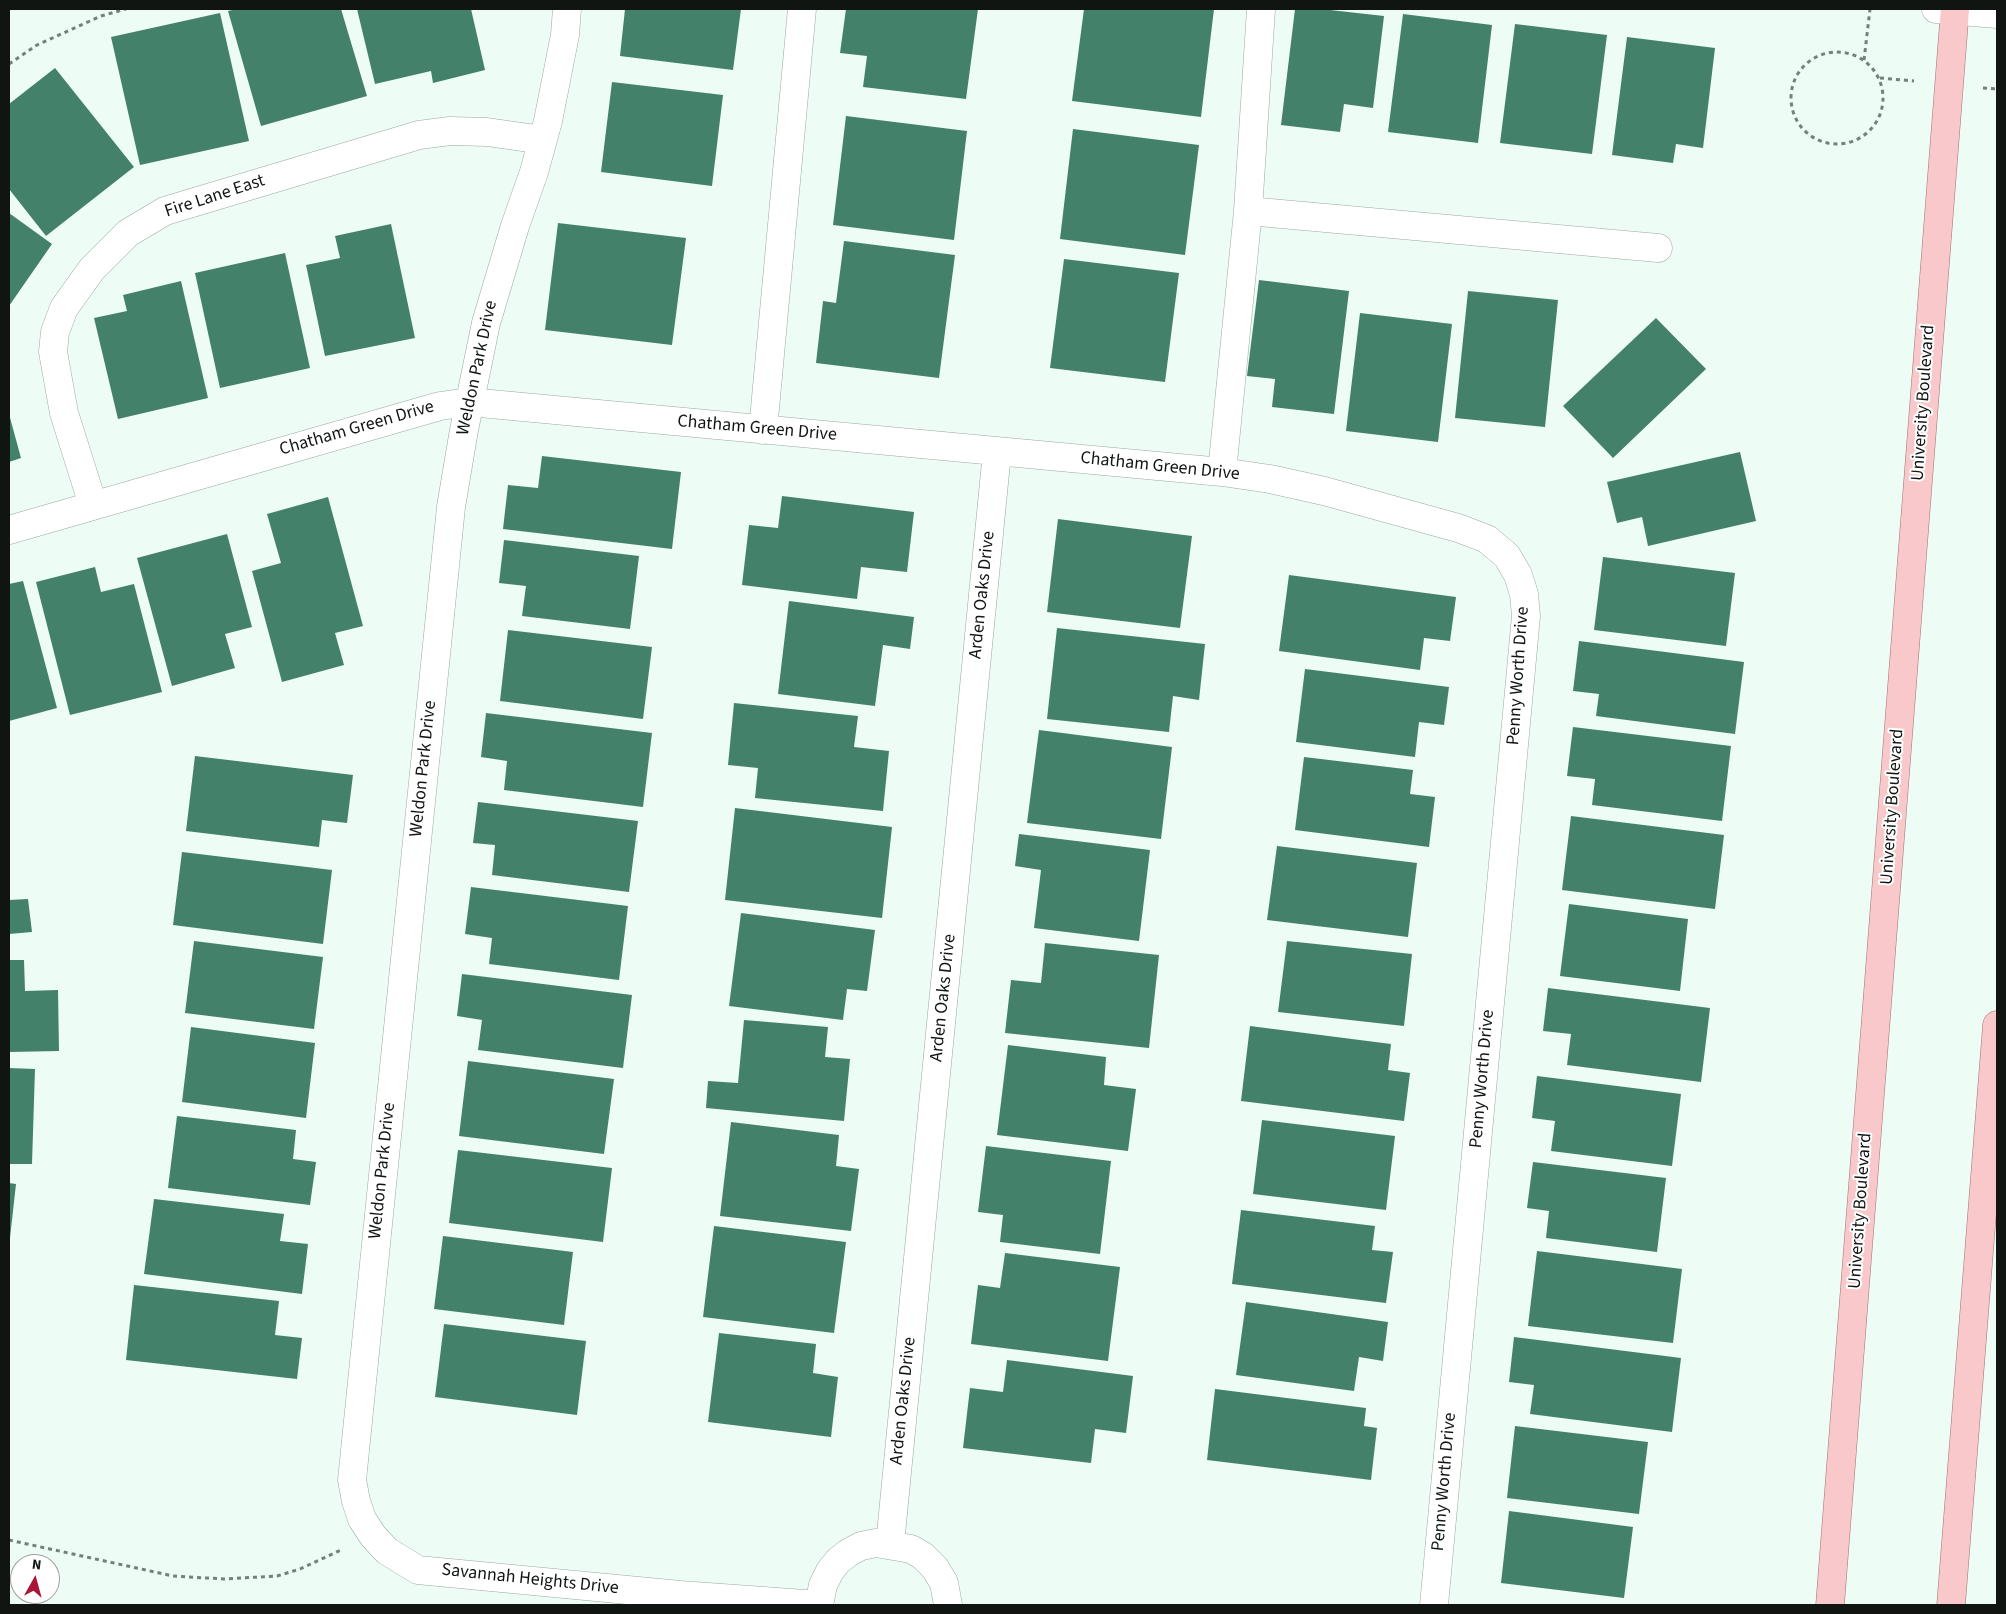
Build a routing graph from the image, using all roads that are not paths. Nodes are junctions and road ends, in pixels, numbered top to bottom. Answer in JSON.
{"nodes":[{"id":1,"x":567,"y":9,"type":"edge"},
{"id":2,"x":802,"y":9,"type":"edge"},
{"id":3,"x":1261,"y":9,"type":"edge"},
{"id":4,"x":1949,"y":9,"type":"edge"},
{"id":5,"x":1997,"y":14,"type":"edge"},
{"id":6,"x":543,"y":140,"type":"junction"},
{"id":7,"x":1248,"y":211,"type":"junction"},
{"id":8,"x":1658,"y":248,"type":"dead end"},
{"id":9,"x":469,"y":402,"type":"junction"},
{"id":10,"x":763,"y":430,"type":"junction"},
{"id":11,"x":998,"y":452,"type":"junction"},
{"id":12,"x":1222,"y":472,"type":"junction"},
{"id":13,"x":94,"y":505,"type":"junction"},
{"id":14,"x":9,"y":530,"type":"edge"},
{"id":15,"x":1506,"y":556,"type":"joint"},
{"id":16,"x":1997,"y":1025,"type":"edge"},
{"id":17,"x":373,"y":1536,"type":"joint"},
{"id":18,"x":890,"y":1544,"type":"junction"},
{"id":19,"x":679,"y":1600,"type":"edge"},
{"id":20,"x":819,"y":1605,"type":"edge"},
{"id":21,"x":948,"y":1605,"type":"edge"},
{"id":22,"x":1434,"y":1605,"type":"edge"},
{"id":23,"x":1830,"y":1605,"type":"edge"},
{"id":24,"x":1951,"y":1605,"type":"edge"}],
"edges":[{"from":1,"to":6,"type":"street","name":"Weldon Park Drive"},
{"from":2,"to":10,"type":"street"},
{"from":3,"to":7,"type":"street"},
{"from":4,"to":5,"type":"street"},
{"from":4,"to":23,"type":"main road","name":"University Boulevard"},
{"from":6,"to":9,"type":"street","name":"Weldon Park Drive"},
{"from":6,"to":13,"type":"street","name":"Fire Lane East"},
{"from":7,"to":8,"type":"street"},
{"from":7,"to":12,"type":"street"},
{"from":9,"to":10,"type":"street","name":"Chatham Green Drive"},
{"from":9,"to":13,"type":"street","name":"Chatham Green Drive"},
{"from":9,"to":17,"type":"street","name":"Weldon Park Drive"},
{"from":10,"to":11,"type":"street","name":"Chatham Green Drive"},
{"from":11,"to":12,"type":"street","name":"Chatham Green Drive"},
{"from":11,"to":18,"type":"street","name":"Arden Oaks Drive"},
{"from":12,"to":15,"type":"street","name":"Chatham Green Drive"},
{"from":13,"to":14,"type":"street","name":"Chatham Green Drive"},
{"from":15,"to":22,"type":"street","name":"Penny Worth Drive"},
{"from":16,"to":24,"type":"main road"},
{"from":17,"to":19,"type":"street","name":"Savannah Heights Drive"},
{"from":18,"to":20,"type":"street"},
{"from":18,"to":21,"type":"street"},
{"from":19,"to":20,"type":"street","name":"Savannah Heights Drive"}]}
